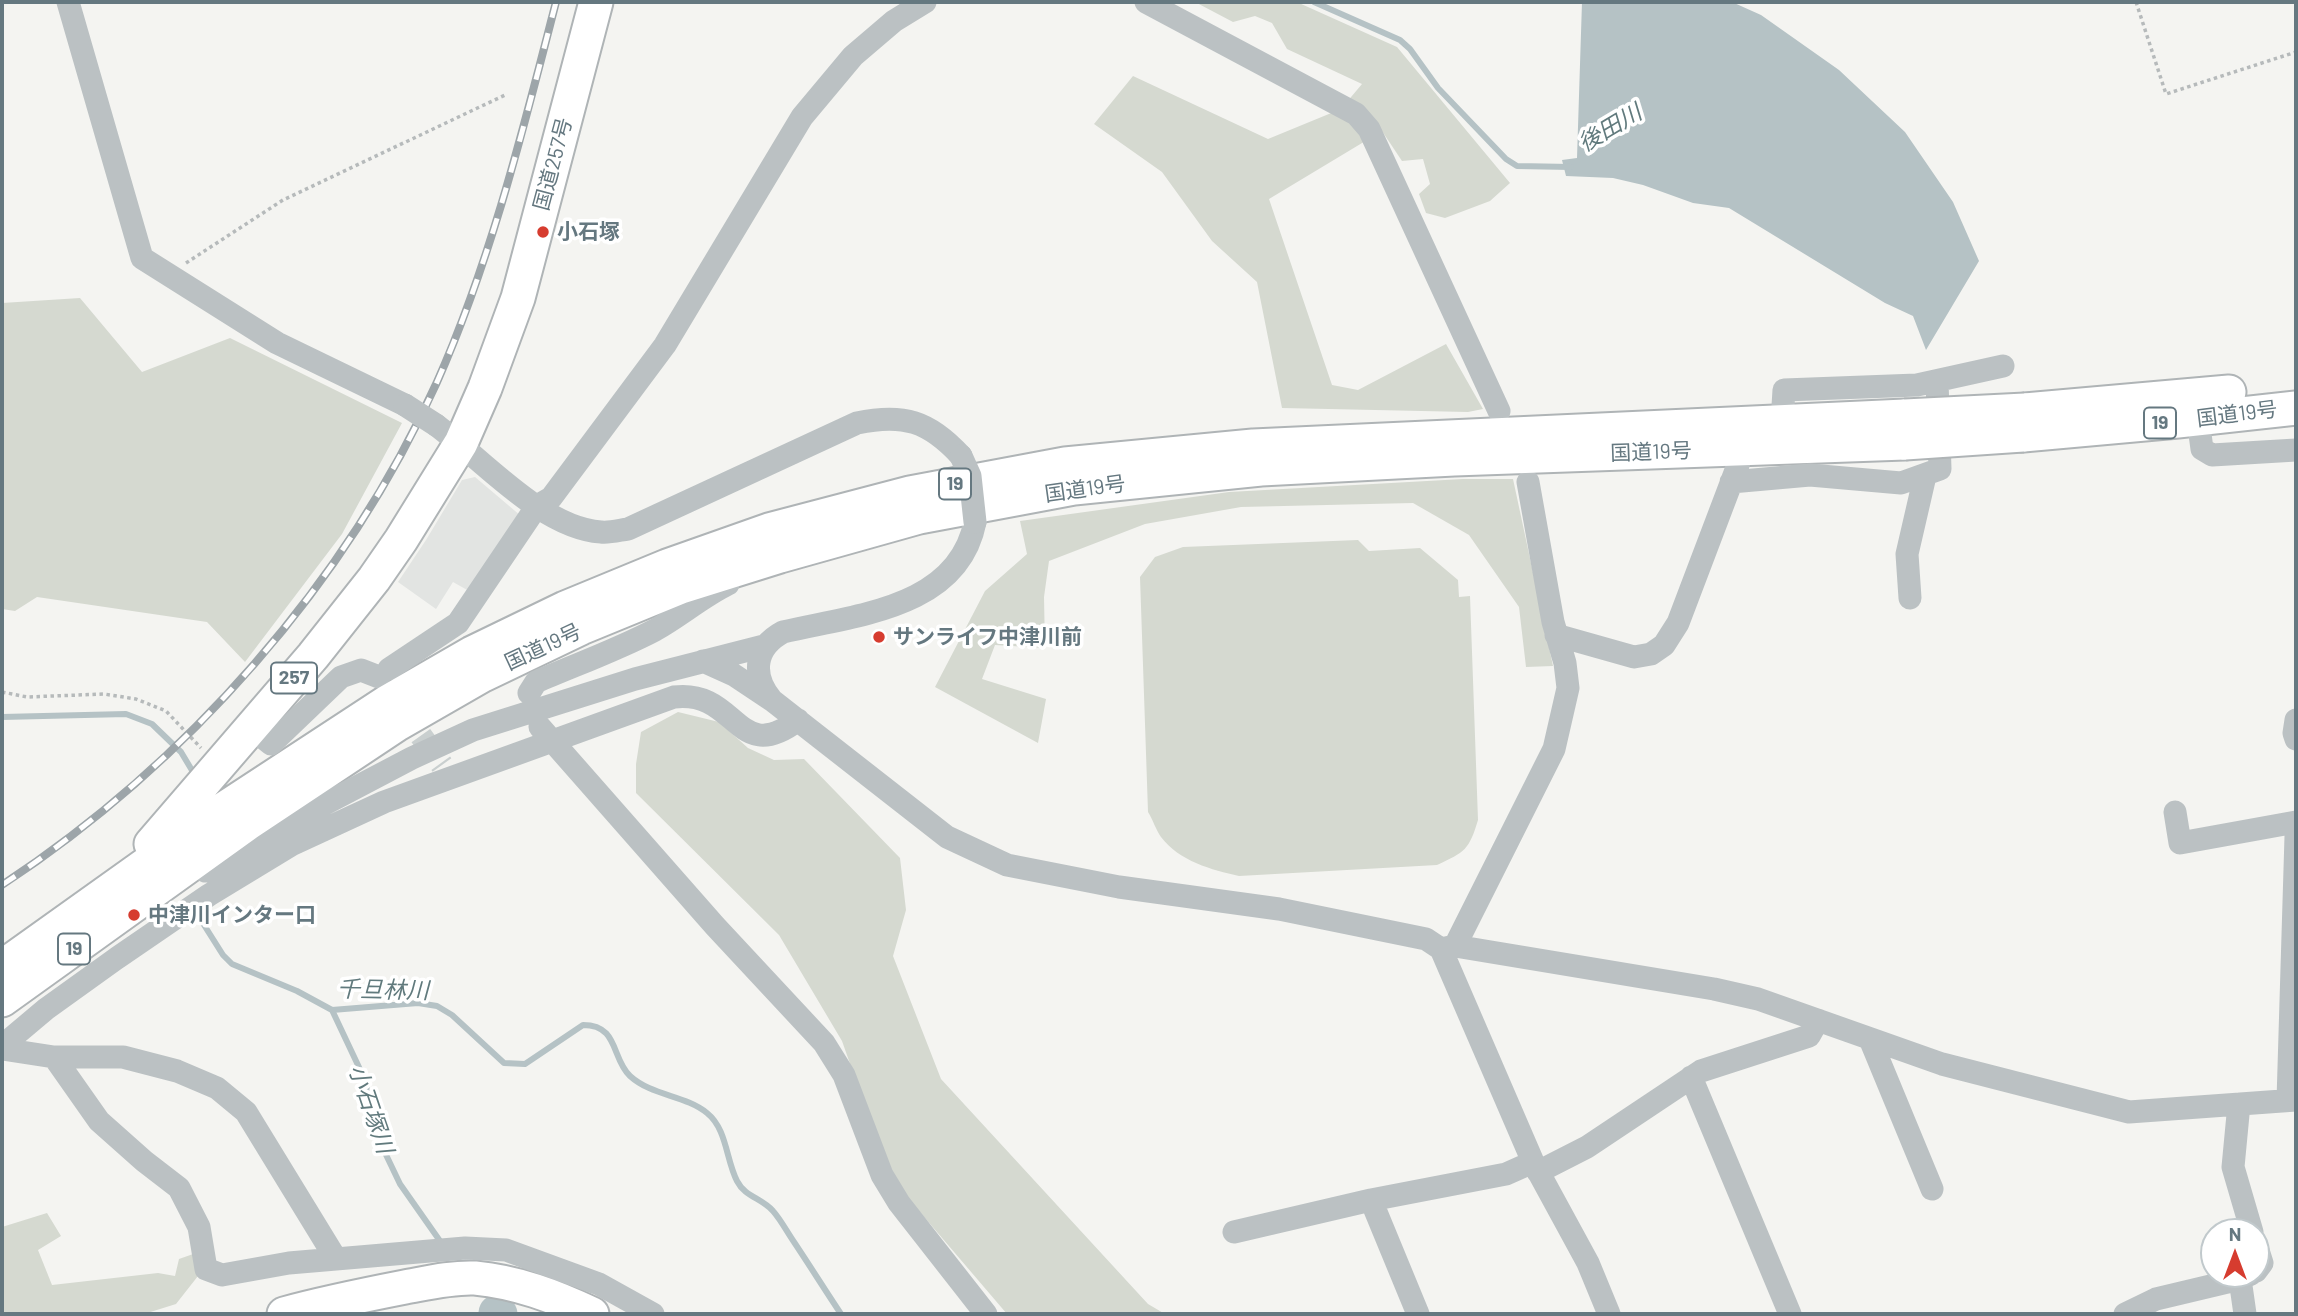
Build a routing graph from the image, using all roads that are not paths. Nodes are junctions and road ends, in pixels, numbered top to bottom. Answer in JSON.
{"nodes":[{"id":1,"x":68,"y":2,"type":"edge"},
{"id":2,"x":596,"y":2,"type":"edge"},
{"id":3,"x":925,"y":2,"type":"edge"},
{"id":4,"x":1146,"y":2,"type":"edge"},
{"id":5,"x":2003,"y":366,"type":"dead end"},
{"id":6,"x":1937,"y":381,"type":"junction"},
{"id":7,"x":2296,"y":384,"type":"edge"},
{"id":8,"x":2296,"y":408,"type":"edge"},
{"id":9,"x":1499,"y":411,"type":"dead end"},
{"id":10,"x":2198,"y":419,"type":"junction"},
{"id":11,"x":1782,"y":422,"type":"junction"},
{"id":12,"x":2024,"y":422,"type":"junction"},
{"id":13,"x":1905,"y":429,"type":"junction"},
{"id":14,"x":448,"y":434,"type":"junction"},
{"id":15,"x":1744,"y":449,"type":"junction"},
{"id":16,"x":2296,"y":450,"type":"edge"},
{"id":17,"x":1925,"y":476,"type":"junction"},
{"id":18,"x":1528,"y":482,"type":"dead end"},
{"id":19,"x":1731,"y":482,"type":"junction"},
{"id":20,"x":537,"y":506,"type":"junction"},
{"id":21,"x":780,"y":556,"type":"junction"},
{"id":22,"x":1910,"y":598,"type":"dead end"},
{"id":23,"x":458,"y":623,"type":"junction"},
{"id":24,"x":1556,"y":635,"type":"junction"},
{"id":25,"x":764,"y":646,"type":"junction"},
{"id":26,"x":472,"y":653,"type":"junction"},
{"id":27,"x":703,"y":661,"type":"junction"},
{"id":28,"x":529,"y":693,"type":"dead end"},
{"id":29,"x":773,"y":701,"type":"junction"},
{"id":30,"x":2296,"y":719,"type":"edge"},
{"id":31,"x":798,"y":720,"type":"junction"},
{"id":32,"x":546,"y":734,"type":"junction"},
{"id":33,"x":2296,"y":739,"type":"edge"},
{"id":34,"x":272,"y":745,"type":"junction"},
{"id":35,"x":2175,"y":812,"type":"dead end"},
{"id":36,"x":2296,"y":822,"type":"edge"},
{"id":37,"x":2296,"y":836,"type":"edge"},
{"id":38,"x":106,"y":895,"type":"junction"},
{"id":39,"x":145,"y":898,"type":"junction"},
{"id":40,"x":1448,"y":948,"type":"junction"},
{"id":41,"x":4,"y":993,"type":"edge"},
{"id":42,"x":1818,"y":1020,"type":"junction"},
{"id":43,"x":1870,"y":1039,"type":"junction"},
{"id":44,"x":2,"y":1047,"type":"edge"},
{"id":45,"x":54,"y":1057,"type":"junction"},
{"id":46,"x":1691,"y":1077,"type":"junction"},
{"id":47,"x":2292,"y":1100,"type":"edge"},
{"id":48,"x":2239,"y":1104,"type":"junction"},
{"id":49,"x":1535,"y":1167,"type":"junction"},
{"id":50,"x":1932,"y":1189,"type":"dead end"},
{"id":51,"x":1371,"y":1199,"type":"junction"},
{"id":52,"x":2248,"y":1218,"type":"edge"},
{"id":53,"x":1234,"y":1232,"type":"dead end"},
{"id":54,"x":336,"y":1259,"type":"junction"},
{"id":55,"x":2200,"y":1288,"type":"edge"},
{"id":56,"x":2248,"y":1288,"type":"edge"},
{"id":57,"x":348,"y":1305,"type":"edge"},
{"id":58,"x":284,"y":1314,"type":"edge"},
{"id":59,"x":592,"y":1314,"type":"edge"},
{"id":60,"x":653,"y":1314,"type":"edge"},
{"id":61,"x":986,"y":1314,"type":"edge"},
{"id":62,"x":1418,"y":1314,"type":"edge"},
{"id":63,"x":1609,"y":1314,"type":"edge"},
{"id":64,"x":1790,"y":1314,"type":"edge"},
{"id":65,"x":2125,"y":1314,"type":"edge"},
{"id":66,"x":2245,"y":1314,"type":"edge"}],
"edges":[{"from":1,"to":14,"type":"street","bridge":true},
{"from":2,"to":14,"type":"highway","name":"国道257号","number":"257"},
{"from":3,"to":20,"type":"street"},
{"from":4,"to":9,"type":"street"},
{"from":5,"to":6,"type":"street"},
{"from":6,"to":11,"type":"street"},
{"from":6,"to":17,"type":"street"},
{"from":7,"to":12,"type":"highway","name":"国道19号","number":"19"},
{"from":8,"to":10,"type":"highway","name":"国道19号","number":"19"},
{"from":10,"to":12,"type":"highway","name":"国道19号","number":"19"},
{"from":10,"to":16,"type":"street"},
{"from":11,"to":13,"type":"highway","name":"国道19号","number":"19"},
{"from":11,"to":26,"type":"highway","name":"国道19号","number":"19"},
{"from":12,"to":13,"type":"highway","name":"国道19号","number":"19","bridge":true},
{"from":13,"to":15,"type":"highway","name":"国道19号","number":"19"},
{"from":14,"to":20,"type":"street"},
{"from":14,"to":34,"type":"highway","number":"257"},
{"from":15,"to":19,"type":"street"},
{"from":15,"to":21,"type":"highway","name":"国道19号","number":"19"},
{"from":17,"to":19,"type":"street"},
{"from":17,"to":22,"type":"street"},
{"from":18,"to":24,"type":"street"},
{"from":19,"to":24,"type":"street"},
{"from":20,"to":23,"type":"street"},
{"from":20,"to":25,"type":"street","bridge":true},
{"from":21,"to":28,"type":"street"},
{"from":21,"to":39,"type":"highway","name":"国道19号","number":"19"},
{"from":23,"to":26,"type":"street"},
{"from":23,"to":34,"type":"street"},
{"from":24,"to":40,"type":"street"},
{"from":25,"to":27,"type":"street"},
{"from":25,"to":29,"type":"street"},
{"from":26,"to":34,"type":"highway","name":"国道19号","number":"19"},
{"from":27,"to":29,"type":"street"},
{"from":27,"to":39,"type":"street"},
{"from":29,"to":31,"type":"street"},
{"from":30,"to":33,"type":"street"},
{"from":31,"to":32,"type":"street"},
{"from":31,"to":40,"type":"street"},
{"from":32,"to":44,"type":"street"},
{"from":32,"to":61,"type":"street"},
{"from":34,"to":38,"type":"highway","name":"国道19号","number":"19"},
{"from":34,"to":38,"type":"highway","number":"257"},
{"from":35,"to":36,"type":"street"},
{"from":37,"to":47,"type":"street"},
{"from":38,"to":41,"type":"highway","name":"国道19号","number":"19"},
{"from":39,"to":41,"type":"highway","name":"国道19号","number":"19"},
{"from":40,"to":42,"type":"street"},
{"from":40,"to":49,"type":"street"},
{"from":42,"to":43,"type":"street"},
{"from":42,"to":46,"type":"street"},
{"from":43,"to":48,"type":"street"},
{"from":43,"to":50,"type":"street"},
{"from":44,"to":45,"type":"street"},
{"from":45,"to":54,"type":"street"},
{"from":45,"to":54,"type":"street"},
{"from":46,"to":49,"type":"street"},
{"from":46,"to":64,"type":"street"},
{"from":47,"to":48,"type":"street"},
{"from":48,"to":52,"type":"street"},
{"from":49,"to":51,"type":"street"},
{"from":49,"to":63,"type":"street"},
{"from":51,"to":53,"type":"street"},
{"from":51,"to":62,"type":"street"},
{"from":54,"to":60,"type":"street"},
{"from":55,"to":65,"type":"street"},
{"from":56,"to":66,"type":"street"},
{"from":57,"to":58,"type":"highway"},
{"from":57,"to":59,"type":"highway"}]}
